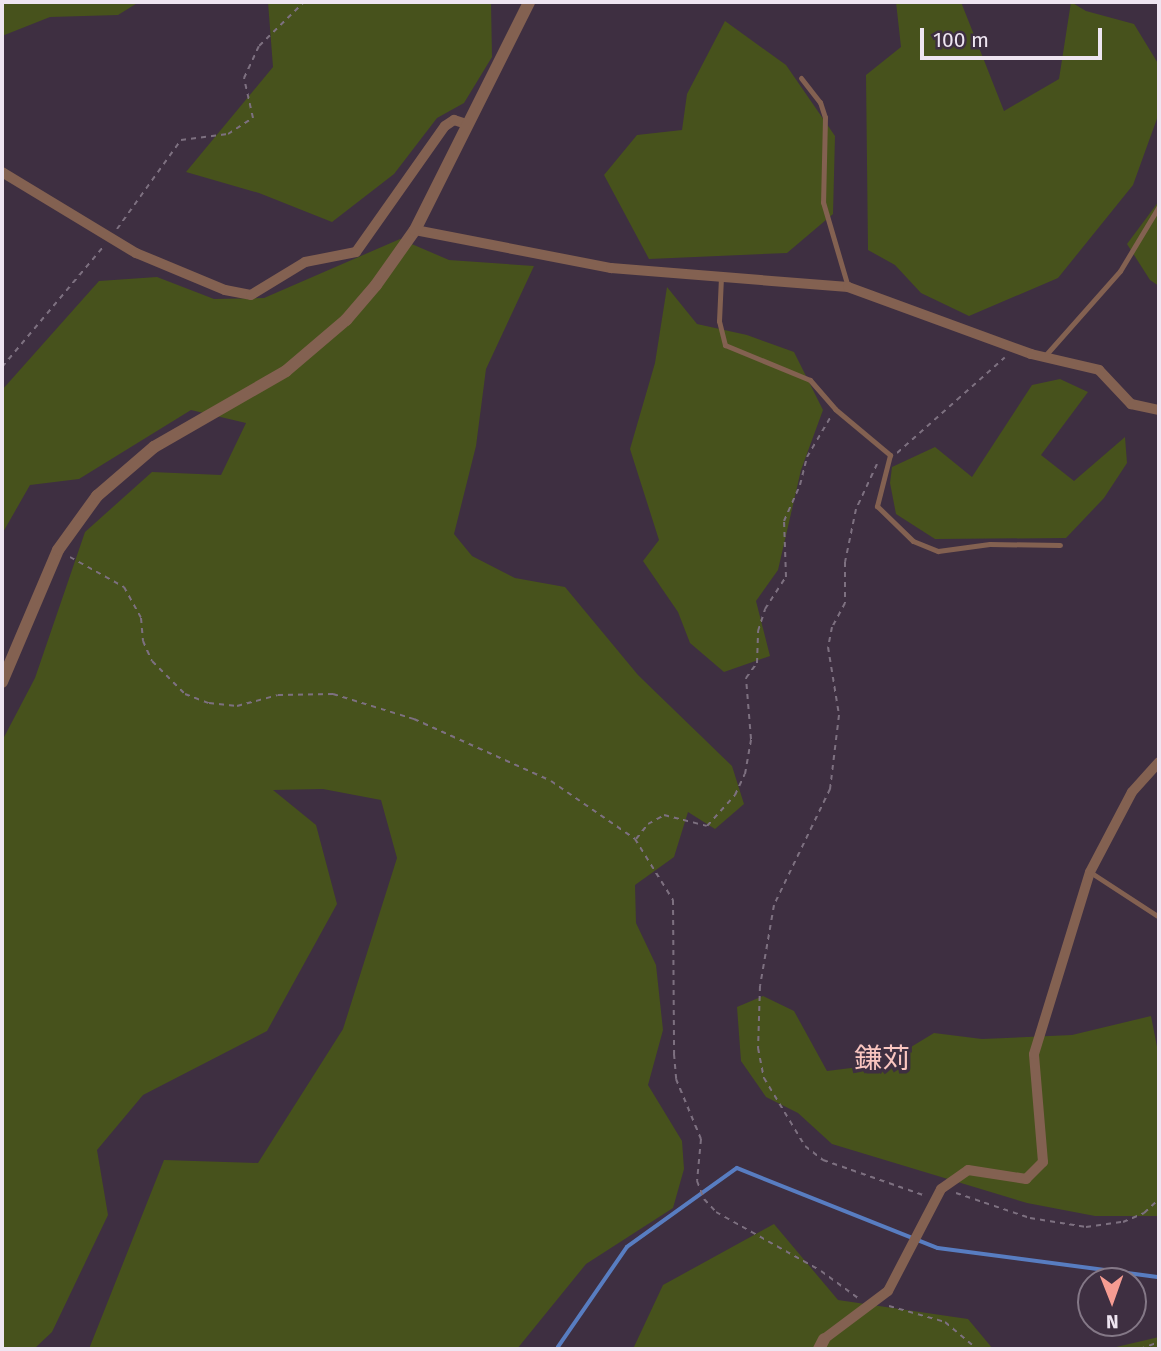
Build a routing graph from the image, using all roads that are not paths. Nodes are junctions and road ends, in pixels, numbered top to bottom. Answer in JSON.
{"nodes":[{"id":1,"x":529,"y":2,"type":"edge"},
{"id":2,"x":801,"y":78,"type":"dead end"},
{"id":3,"x":466,"y":124,"type":"junction"},
{"id":4,"x":2,"y":172,"type":"edge"},
{"id":5,"x":1159,"y":206,"type":"edge"},
{"id":6,"x":415,"y":230,"type":"junction"},
{"id":7,"x":721,"y":277,"type":"junction"},
{"id":8,"x":848,"y":287,"type":"junction"},
{"id":9,"x":1043,"y":358,"type":"junction"},
{"id":10,"x":1159,"y":410,"type":"edge"},
{"id":11,"x":1060,"y":545,"type":"dead end"},
{"id":12,"x":2,"y":682,"type":"edge"},
{"id":13,"x":1159,"y":762,"type":"edge"},
{"id":14,"x":1090,"y":872,"type":"junction"},
{"id":15,"x":1159,"y":917,"type":"edge"},
{"id":16,"x":822,"y":1344,"type":"edge"}],
"edges":[{"from":1,"to":3,"type":"street"},
{"from":2,"to":8,"type":"lane"},
{"from":3,"to":4,"type":"street"},
{"from":3,"to":6,"type":"street"},
{"from":5,"to":9,"type":"lane"},
{"from":6,"to":7,"type":"street"},
{"from":6,"to":12,"type":"street"},
{"from":7,"to":8,"type":"street"},
{"from":7,"to":11,"type":"lane"},
{"from":8,"to":9,"type":"street"},
{"from":9,"to":10,"type":"street"},
{"from":13,"to":14,"type":"street"},
{"from":14,"to":15,"type":"lane"},
{"from":14,"to":16,"type":"street"}]}
